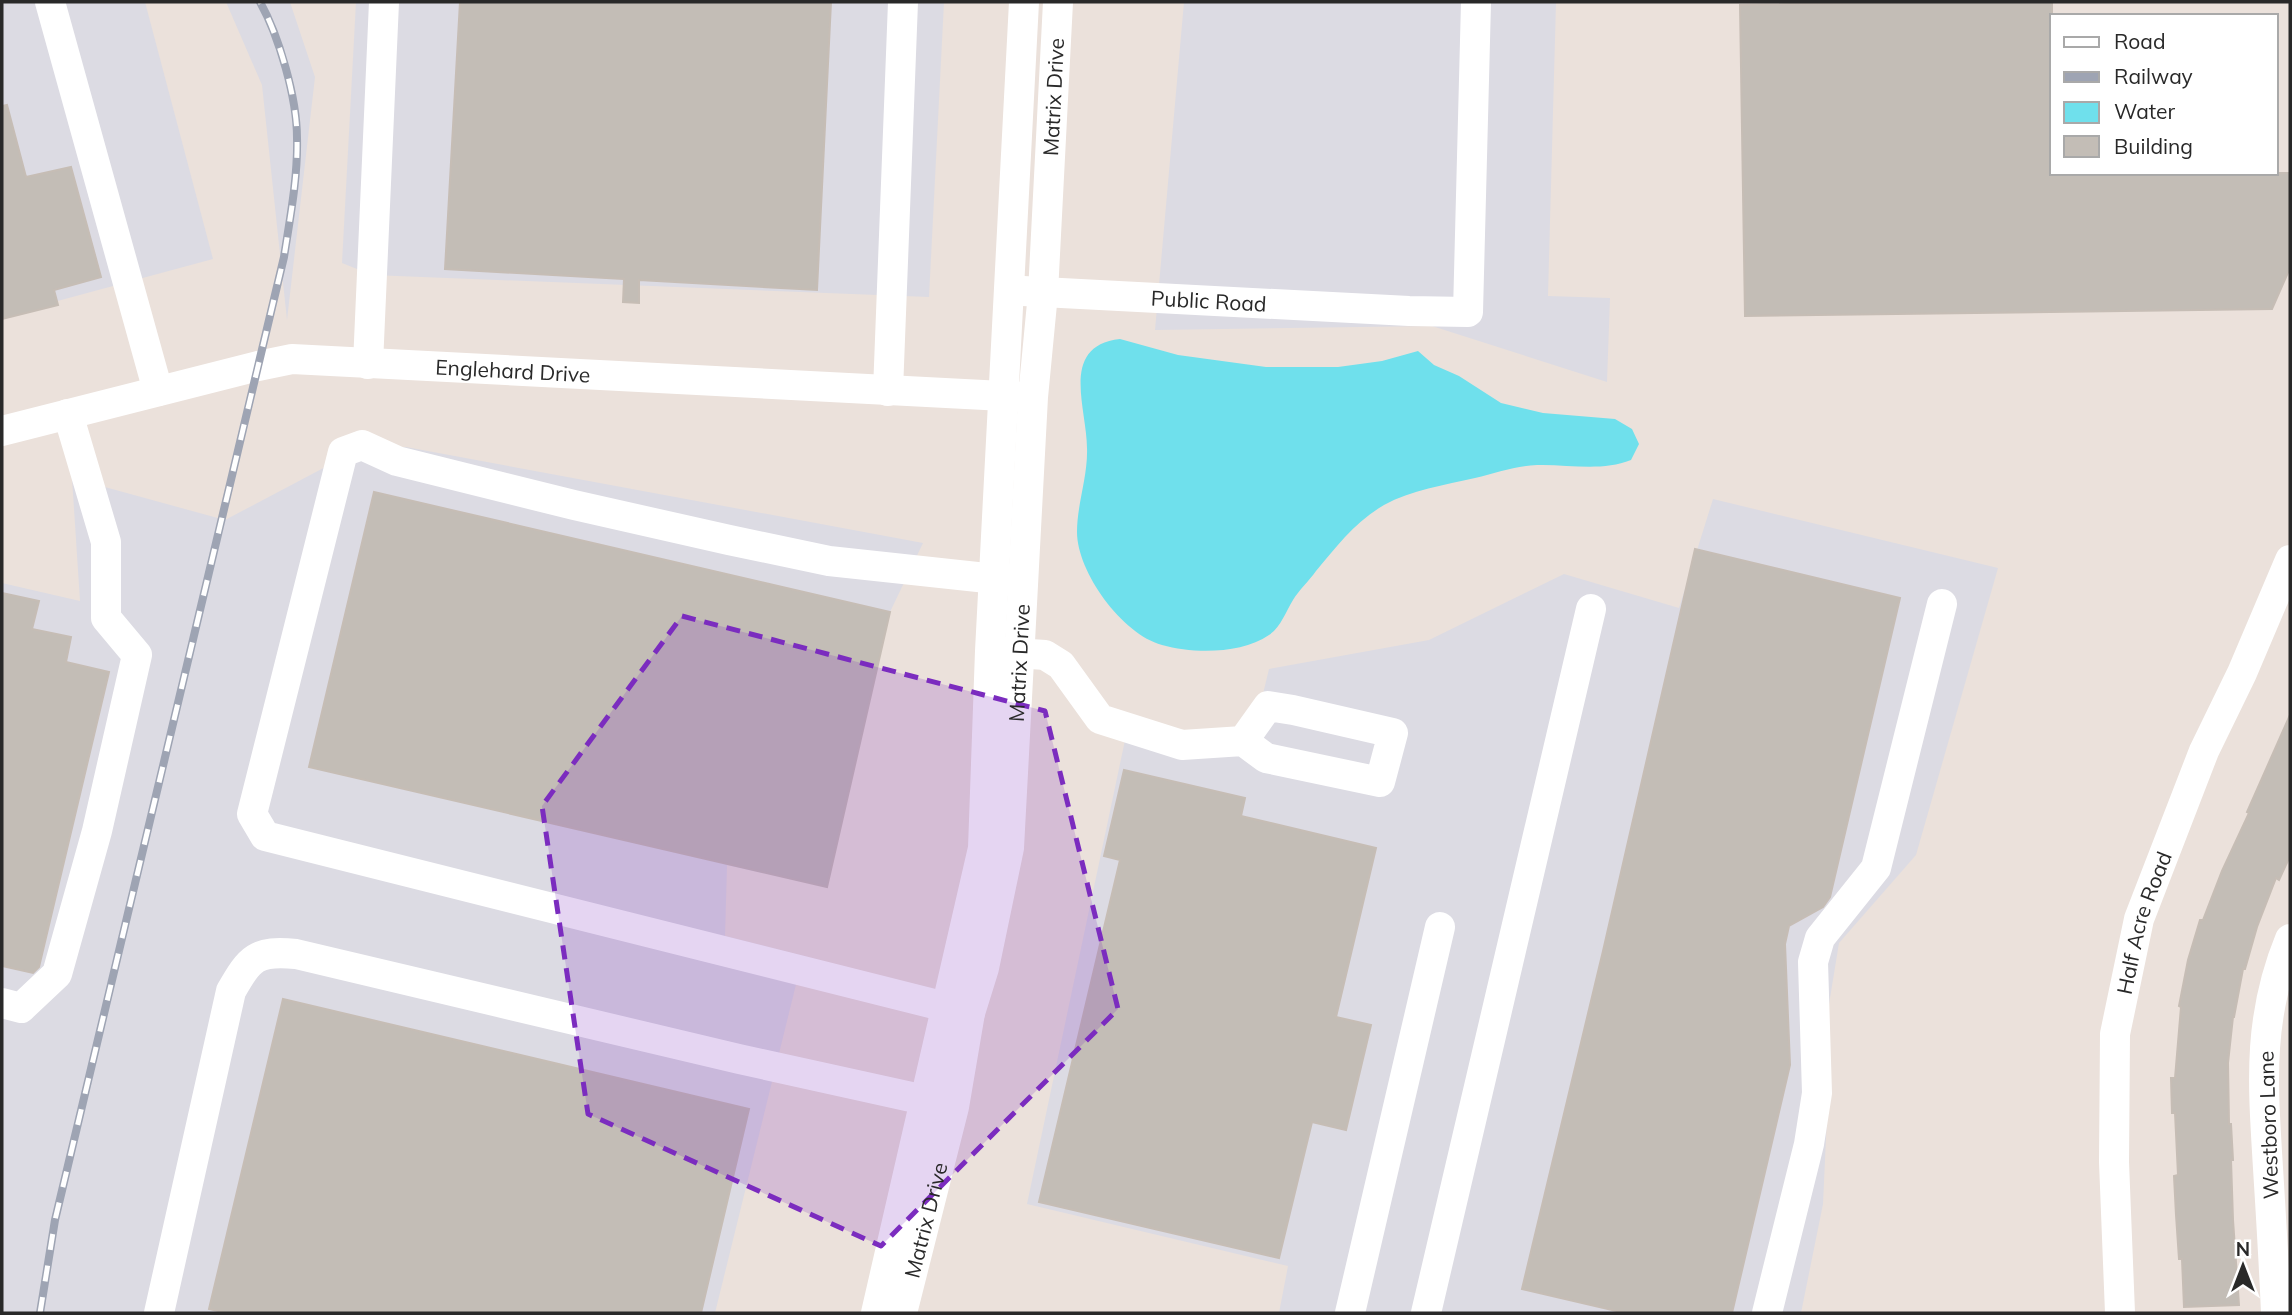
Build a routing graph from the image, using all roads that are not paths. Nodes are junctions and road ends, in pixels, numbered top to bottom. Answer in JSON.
{"nodes":[{"id":1,"x":50,"y":2,"type":"edge"},
{"id":2,"x":384,"y":2,"type":"edge"},
{"id":3,"x":902,"y":2,"type":"edge"},
{"id":4,"x":1024,"y":2,"type":"edge"},
{"id":5,"x":1058,"y":2,"type":"edge"},
{"id":6,"x":1476,"y":2,"type":"edge"},
{"id":7,"x":1009,"y":289,"type":"junction"},
{"id":8,"x":1043,"y":293,"type":"junction"},
{"id":9,"x":368,"y":364,"type":"junction"},
{"id":10,"x":158,"y":391,"type":"junction"},
{"id":11,"x":888,"y":391,"type":"junction"},
{"id":12,"x":1019,"y":396,"type":"junction"},
{"id":13,"x":68,"y":414,"type":"junction"},
{"id":14,"x":2,"y":430,"type":"edge"},
{"id":15,"x":2290,"y":559,"type":"edge"},
{"id":16,"x":1009,"y":581,"type":"junction"},
{"id":17,"x":1942,"y":604,"type":"dead end"},
{"id":18,"x":1591,"y":609,"type":"dead end"},
{"id":19,"x":1004,"y":653,"type":"junction"},
{"id":20,"x":1243,"y":741,"type":"dead end"},
{"id":21,"x":1440,"y":927,"type":"dead end"},
{"id":22,"x":2290,"y":939,"type":"edge"},
{"id":23,"x":2,"y":1003,"type":"edge"},
{"id":24,"x":958,"y":1010,"type":"junction"},
{"id":25,"x":940,"y":1103,"type":"junction"},
{"id":26,"x":2282,"y":1262,"type":"edge"},
{"id":27,"x":159,"y":1313,"type":"edge"},
{"id":28,"x":876,"y":1313,"type":"edge"},
{"id":29,"x":902,"y":1313,"type":"edge"},
{"id":30,"x":1350,"y":1313,"type":"edge"},
{"id":31,"x":1426,"y":1313,"type":"edge"},
{"id":32,"x":1767,"y":1313,"type":"edge"},
{"id":33,"x":2120,"y":1313,"type":"edge"},
{"id":34,"x":2276,"y":1313,"type":"edge"}],
"edges":[{"from":1,"to":10,"type":"street"},
{"from":2,"to":9,"type":"street"},
{"from":3,"to":11,"type":"street"},
{"from":4,"to":7,"type":"street","name":"Matrix Drive"},
{"from":5,"to":8,"type":"street","name":"Matrix Drive"},
{"from":6,"to":8,"type":"street","name":"Public Road"},
{"from":7,"to":8,"type":"street","name":"Public Road"},
{"from":7,"to":12,"type":"street","name":"Matrix Drive"},
{"from":8,"to":12,"type":"street","name":"Matrix Drive"},
{"from":9,"to":10,"type":"street","name":"Englehard Drive"},
{"from":9,"to":11,"type":"street","name":"Englehard Drive"},
{"from":10,"to":13,"type":"street","name":"Englehard Drive"},
{"from":11,"to":12,"type":"street","name":"Englehard Drive"},
{"from":12,"to":16,"type":"street","name":"Matrix Drive"},
{"from":13,"to":14,"type":"street","name":"Englehard Drive"},
{"from":13,"to":23,"type":"street"},
{"from":15,"to":33,"type":"street","name":"Half Acre Road"},
{"from":16,"to":19,"type":"street","name":"Matrix Drive"},
{"from":16,"to":24,"type":"street"},
{"from":17,"to":32,"type":"street"},
{"from":18,"to":31,"type":"street"},
{"from":19,"to":20,"type":"street"},
{"from":19,"to":24,"type":"street","name":"Matrix Drive"},
{"from":21,"to":30,"type":"street"},
{"from":22,"to":26,"type":"street","name":"Westboro Lane"},
{"from":24,"to":25,"type":"street","name":"Matrix Drive"},
{"from":25,"to":27,"type":"street"},
{"from":25,"to":28,"type":"street","name":"Matrix Drive"},
{"from":25,"to":29,"type":"street","name":"Matrix Drive"},
{"from":26,"to":34,"type":"street","name":"Westboro Lane"}]}
